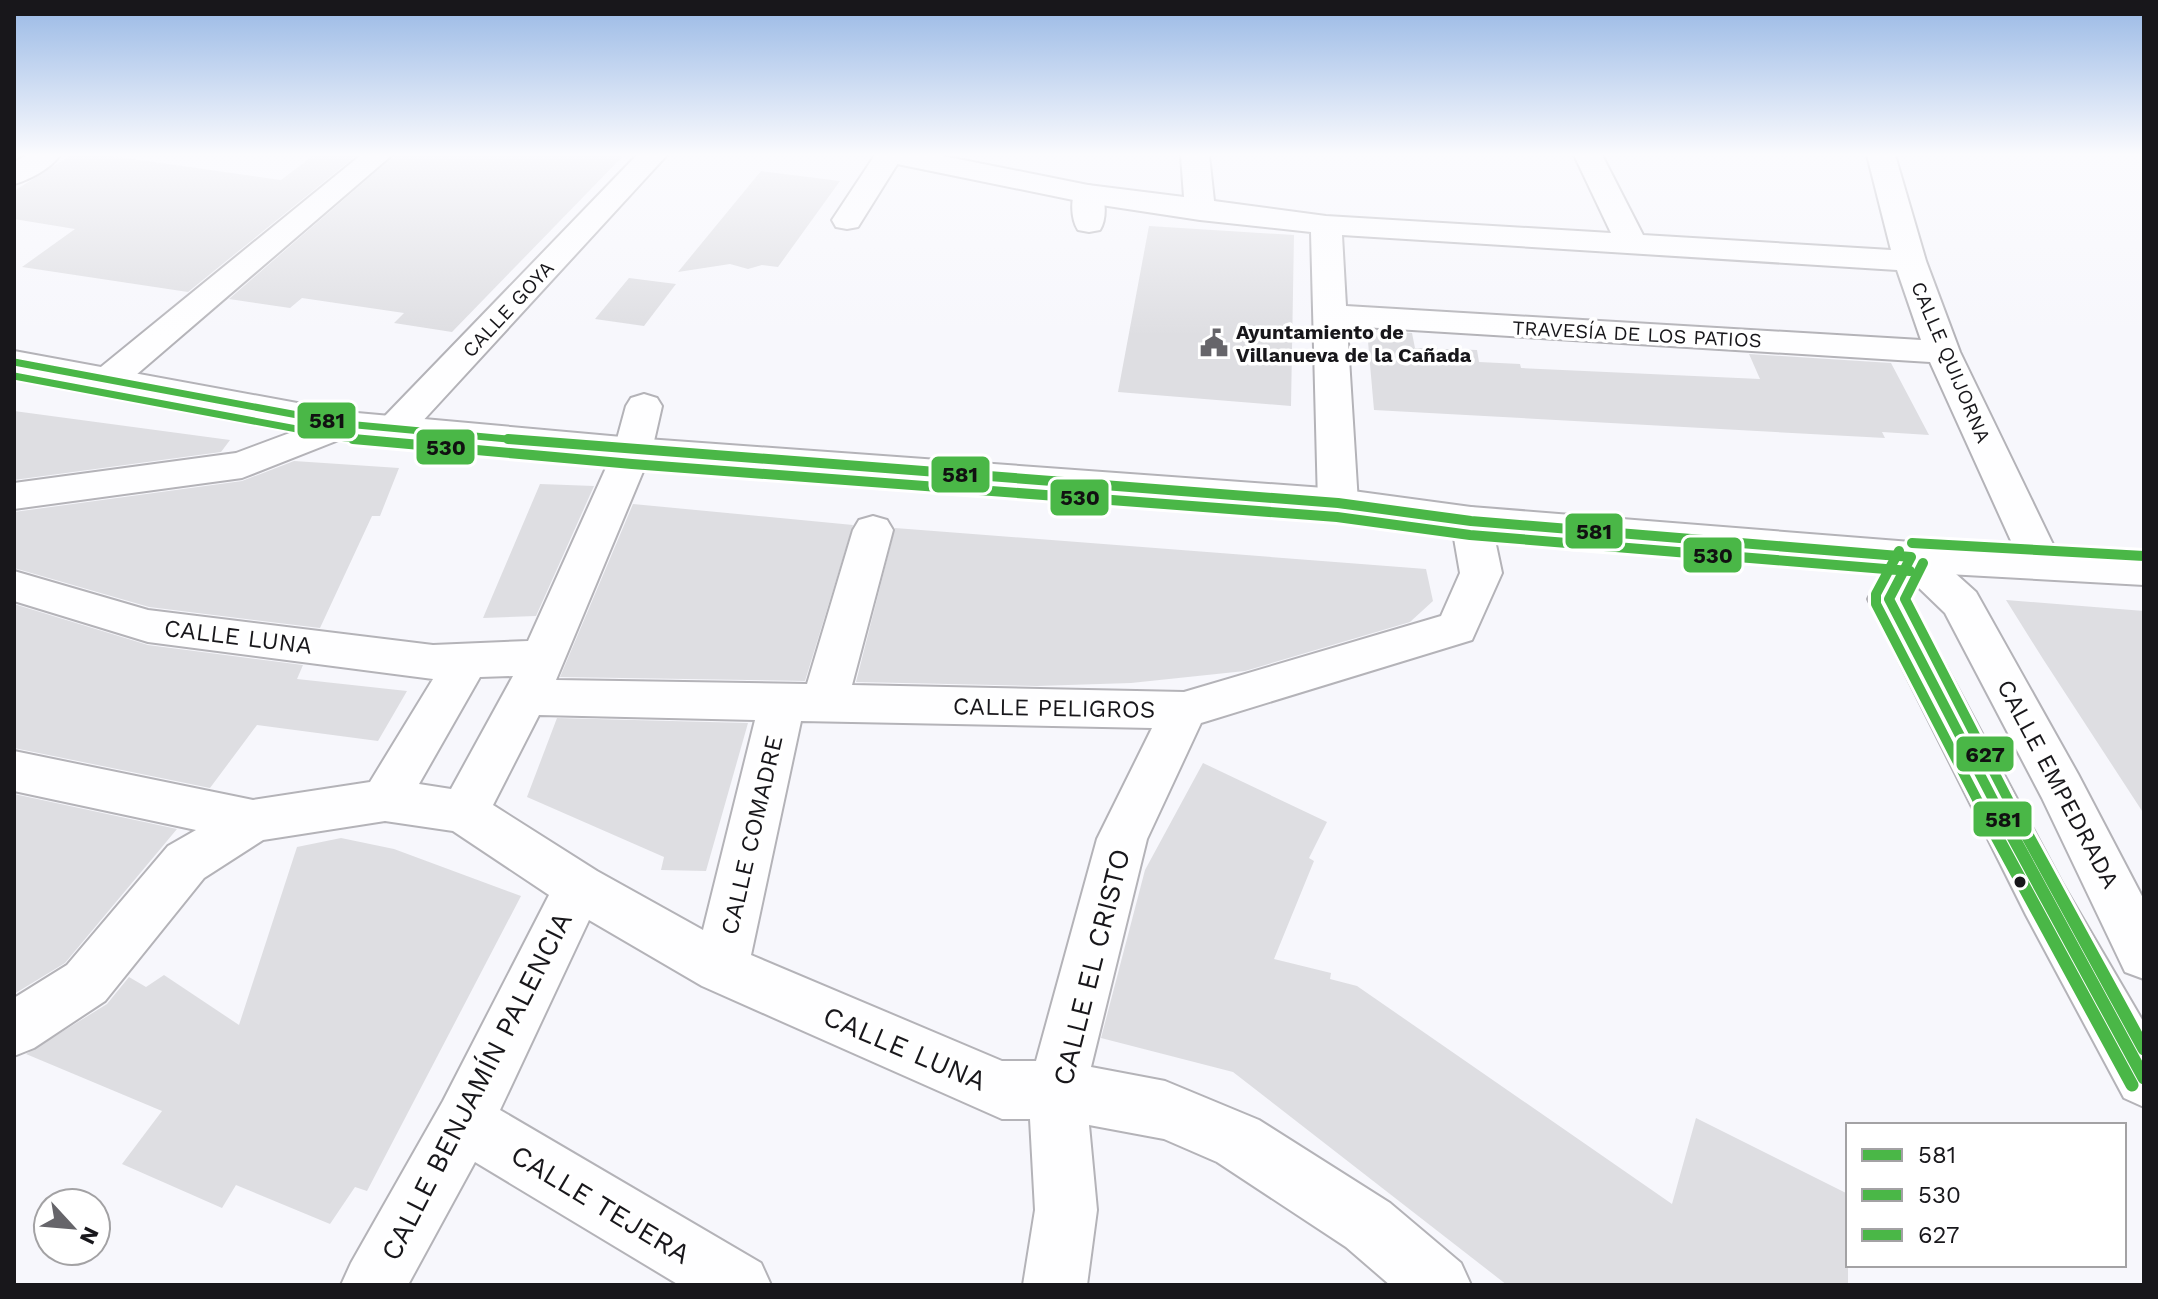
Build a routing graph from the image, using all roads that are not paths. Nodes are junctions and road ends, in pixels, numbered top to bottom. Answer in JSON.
{"nodes":[{"id":1,"x":305,"y":216,"type":"edge"},
{"id":2,"x":596,"y":216,"type":"edge"},
{"id":3,"x":850,"y":216,"type":"edge"},
{"id":4,"x":1242,"y":216,"type":"edge"},
{"id":5,"x":1618,"y":216,"type":"edge"},
{"id":6,"x":1898,"y":216,"type":"edge"},
{"id":7,"x":847,"y":220,"type":"dead end"},
{"id":8,"x":1326,"y":225,"type":"junction"},
{"id":9,"x":1632,"y":244,"type":"junction"},
{"id":10,"x":1910,"y":261,"type":"junction"},
{"id":11,"x":1330,"y":315,"type":"junction"},
{"id":12,"x":1943,"y":352,"type":"junction"},
{"id":13,"x":14,"y":362,"type":"edge"},
{"id":14,"x":109,"y":379,"type":"junction"},
{"id":15,"x":644,"y":406,"type":"dead end"},
{"id":16,"x":346,"y":424,"type":"junction"},
{"id":17,"x":395,"y":428,"type":"junction"},
{"id":18,"x":633,"y":450,"type":"junction"},
{"id":19,"x":14,"y":496,"type":"edge"},
{"id":20,"x":1338,"y":503,"type":"junction"},
{"id":21,"x":1471,"y":521,"type":"junction"},
{"id":22,"x":873,"y":530,"type":"dead end"},
{"id":23,"x":1911,"y":557,"type":"junction"},
{"id":24,"x":2041,"y":563,"type":"junction"},
{"id":25,"x":2144,"y":570,"type":"edge"},
{"id":26,"x":14,"y":586,"type":"edge"},
{"id":27,"x":466,"y":663,"type":"junction"},
{"id":28,"x":535,"y":678,"type":"junction"},
{"id":29,"x":803,"y":703,"type":"junction"},
{"id":30,"x":1184,"y":710,"type":"junction"},
{"id":31,"x":14,"y":771,"type":"edge"},
{"id":32,"x":385,"y":800,"type":"junction"},
{"id":33,"x":464,"y":812,"type":"junction"},
{"id":34,"x":253,"y":821,"type":"junction"},
{"id":35,"x":579,"y":887,"type":"junction"},
{"id":36,"x":2144,"y":954,"type":"edge"},
{"id":37,"x":721,"y":968,"type":"junction"},
{"id":38,"x":14,"y":1029,"type":"edge"},
{"id":39,"x":2144,"y":1078,"type":"edge"},
{"id":40,"x":1057,"y":1090,"type":"junction"},
{"id":41,"x":464,"y":1122,"type":"junction"},
{"id":42,"x":373,"y":1285,"type":"edge"},
{"id":43,"x":739,"y":1285,"type":"edge"},
{"id":44,"x":1055,"y":1285,"type":"edge"},
{"id":45,"x":1439,"y":1285,"type":"edge"}],
"edges":[{"from":1,"to":14,"type":"street"},
{"from":2,"to":17,"type":"street","name":"CALLE GOYA"},
{"from":3,"to":7,"type":"street"},
{"from":4,"to":8,"type":"street"},
{"from":5,"to":9,"type":"street"},
{"from":6,"to":10,"type":"street","name":"CALLE QUIJORNA"},
{"from":8,"to":9,"type":"street"},
{"from":8,"to":11,"type":"street"},
{"from":9,"to":10,"type":"street"},
{"from":10,"to":12,"type":"street","name":"CALLE QUIJORNA"},
{"from":11,"to":12,"type":"street","name":"TRAVESÍA DE LOS PATIOS"},
{"from":11,"to":20,"type":"street"},
{"from":12,"to":24,"type":"street","name":"CALLE QUIJORNA"},
{"from":13,"to":14,"type":"street"},
{"from":14,"to":16,"type":"street"},
{"from":15,"to":18,"type":"street"},
{"from":16,"to":17,"type":"street"},
{"from":16,"to":19,"type":"street"},
{"from":17,"to":18,"type":"street"},
{"from":18,"to":20,"type":"street"},
{"from":18,"to":28,"type":"street"},
{"from":20,"to":21,"type":"street"},
{"from":21,"to":23,"type":"street"},
{"from":21,"to":30,"type":"street","name":"CALLE PELIGROS"},
{"from":22,"to":29,"type":"street","name":"CALLE COMADRE"},
{"from":23,"to":24,"type":"street"},
{"from":23,"to":36,"type":"street","name":"CALLE EMPEDRADA"},
{"from":23,"to":39,"type":"street"},
{"from":24,"to":25,"type":"street"},
{"from":26,"to":27,"type":"street","name":"CALLE LUNA"},
{"from":27,"to":28,"type":"street","name":"CALLE LUNA"},
{"from":27,"to":32,"type":"street"},
{"from":28,"to":29,"type":"street","name":"CALLE PELIGROS"},
{"from":28,"to":33,"type":"street"},
{"from":29,"to":30,"type":"street","name":"CALLE PELIGROS"},
{"from":29,"to":37,"type":"street","name":"CALLE COMADRE"},
{"from":30,"to":40,"type":"street","name":"CALLE EL CRISTO"},
{"from":31,"to":34,"type":"street"},
{"from":32,"to":33,"type":"street"},
{"from":32,"to":34,"type":"street"},
{"from":33,"to":35,"type":"street","name":"CALLE LUNA"},
{"from":34,"to":38,"type":"street"},
{"from":35,"to":37,"type":"street","name":"CALLE LUNA"},
{"from":35,"to":41,"type":"street","name":"CALLE BENJAMÍN PALENCIA"},
{"from":37,"to":40,"type":"street","name":"CALLE LUNA"},
{"from":40,"to":44,"type":"street","name":"CALLE EL CRISTO"},
{"from":40,"to":45,"type":"street","name":"CALLE LUNA"},
{"from":41,"to":42,"type":"street","name":"CALLE BENJAMÍN PALENCIA"},
{"from":41,"to":43,"type":"street","name":"CALLE TEJERA"}]}
